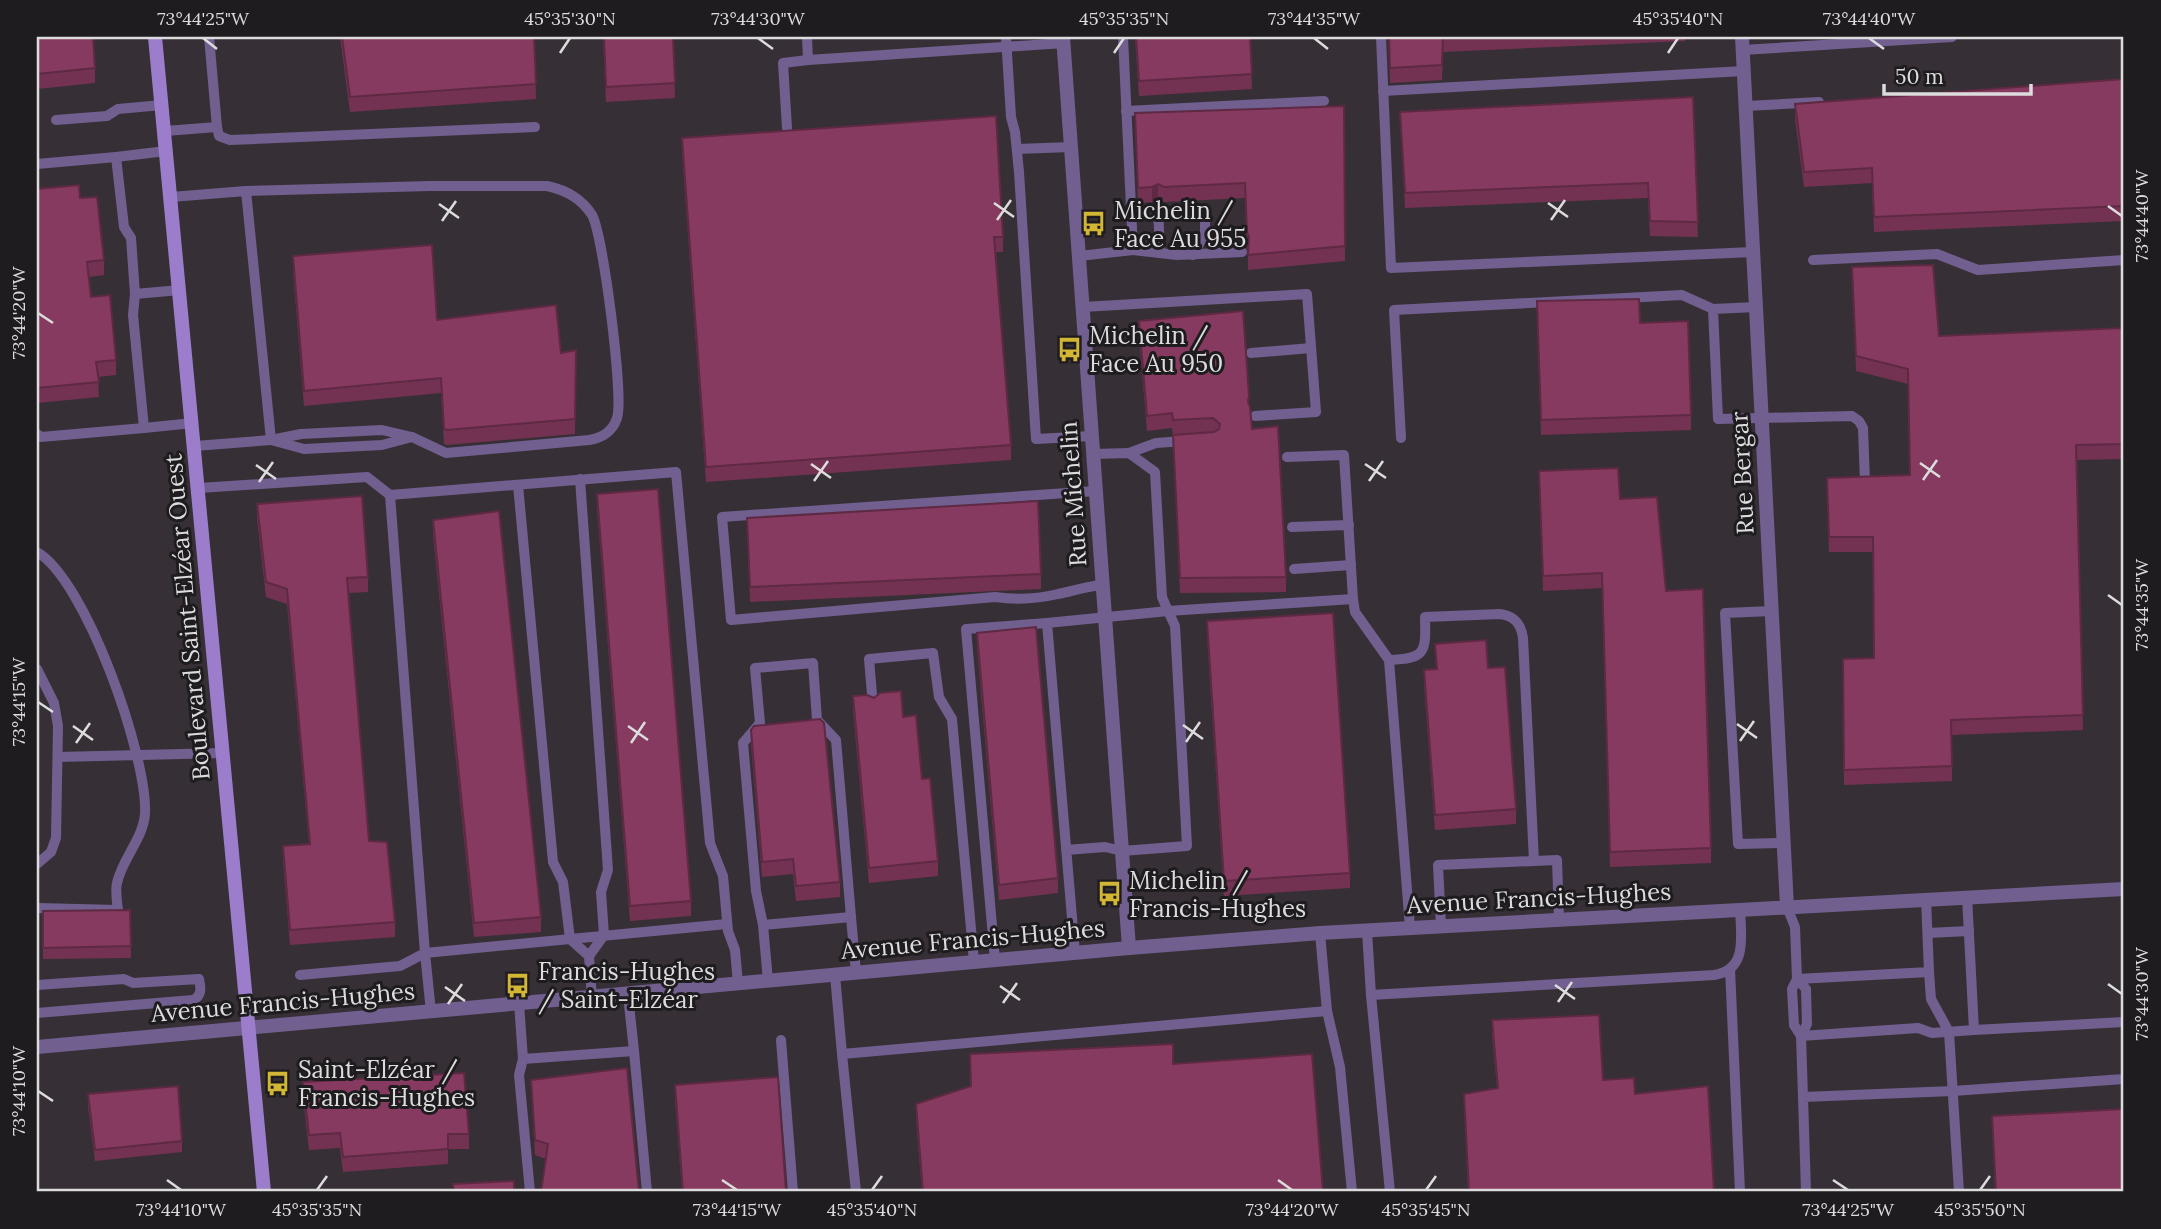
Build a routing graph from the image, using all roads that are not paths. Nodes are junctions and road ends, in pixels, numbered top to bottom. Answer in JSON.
{"nodes":[{"id":1,"x":155,"y":37,"type":"edge"},
{"id":2,"x":209,"y":37,"type":"edge"},
{"id":3,"x":807,"y":37,"type":"edge"},
{"id":4,"x":1123,"y":37,"type":"edge"},
{"id":5,"x":1381,"y":37,"type":"edge"},
{"id":6,"x":1952,"y":37,"type":"edge"},
{"id":7,"x":1063,"y":40,"type":"edge"},
{"id":8,"x":1007,"y":41,"type":"edge"},
{"id":9,"x":1743,"y":43,"type":"edge"},
{"id":10,"x":808,"y":60,"type":"junction"},
{"id":11,"x":1744,"y":71,"type":"junction"},
{"id":12,"x":1383,"y":92,"type":"junction"},
{"id":13,"x":1324,"y":102,"type":"dead end"},
{"id":14,"x":1829,"y":102,"type":"edge"},
{"id":15,"x":162,"y":105,"type":"junction"},
{"id":16,"x":1746,"y":106,"type":"junction"},
{"id":17,"x":1126,"y":111,"type":"junction"},
{"id":18,"x":56,"y":120,"type":"dead end"},
{"id":19,"x":217,"y":127,"type":"junction"},
{"id":20,"x":535,"y":127,"type":"dead end"},
{"id":21,"x":787,"y":128,"type":"edge"},
{"id":22,"x":164,"y":131,"type":"junction"},
{"id":23,"x":1071,"y":147,"type":"junction"},
{"id":24,"x":1017,"y":149,"type":"junction"},
{"id":25,"x":166,"y":151,"type":"junction"},
{"id":26,"x":116,"y":158,"type":"junction"},
{"id":27,"x":37,"y":164,"type":"edge"},
{"id":28,"x":246,"y":191,"type":"junction"},
{"id":29,"x":171,"y":197,"type":"junction"},
{"id":30,"x":1158,"y":206,"type":"edge"},
{"id":31,"x":1205,"y":218,"type":"dead end"},
{"id":32,"x":1133,"y":250,"type":"junction"},
{"id":33,"x":1242,"y":252,"type":"dead end"},
{"id":34,"x":1753,"y":252,"type":"junction"},
{"id":35,"x":1160,"y":253,"type":"junction"},
{"id":36,"x":1193,"y":255,"type":"junction"},
{"id":37,"x":1079,"y":256,"type":"junction"},
{"id":38,"x":1813,"y":260,"type":"dead end"},
{"id":39,"x":2124,"y":260,"type":"edge"},
{"id":40,"x":180,"y":290,"type":"junction"},
{"id":41,"x":135,"y":294,"type":"junction"},
{"id":42,"x":1083,"y":307,"type":"junction"},
{"id":43,"x":1756,"y":307,"type":"junction"},
{"id":44,"x":1713,"y":309,"type":"junction"},
{"id":45,"x":1311,"y":348,"type":"junction"},
{"id":46,"x":1251,"y":353,"type":"dead end"},
{"id":47,"x":1255,"y":416,"type":"dead end"},
{"id":48,"x":1762,"y":417,"type":"junction"},
{"id":49,"x":192,"y":422,"type":"junction"},
{"id":50,"x":144,"y":428,"type":"junction"},
{"id":51,"x":37,"y":434,"type":"edge"},
{"id":52,"x":1092,"y":436,"type":"junction"},
{"id":53,"x":412,"y":437,"type":"junction"},
{"id":54,"x":1401,"y":438,"type":"dead end"},
{"id":55,"x":271,"y":440,"type":"junction"},
{"id":56,"x":1190,"y":441,"type":"edge"},
{"id":57,"x":195,"y":446,"type":"junction"},
{"id":58,"x":1129,"y":453,"type":"junction"},
{"id":59,"x":1094,"y":454,"type":"junction"},
{"id":60,"x":1287,"y":457,"type":"dead end"},
{"id":61,"x":580,"y":480,"type":"junction"},
{"id":62,"x":1865,"y":482,"type":"edge"},
{"id":63,"x":518,"y":485,"type":"junction"},
{"id":64,"x":199,"y":488,"type":"junction"},
{"id":65,"x":1096,"y":491,"type":"junction"},
{"id":66,"x":390,"y":495,"type":"junction"},
{"id":67,"x":1349,"y":525,"type":"junction"},
{"id":68,"x":1292,"y":527,"type":"dead end"},
{"id":69,"x":37,"y":552,"type":"edge"},
{"id":70,"x":1351,"y":565,"type":"junction"},
{"id":71,"x":1294,"y":569,"type":"dead end"},
{"id":72,"x":1103,"y":585,"type":"junction"},
{"id":73,"x":1353,"y":599,"type":"junction"},
{"id":74,"x":1168,"y":611,"type":"junction"},
{"id":75,"x":1772,"y":611,"type":"junction"},
{"id":76,"x":1105,"y":616,"type":"junction"},
{"id":77,"x":1047,"y":623,"type":"junction"},
{"id":78,"x":1389,"y":660,"type":"junction"},
{"id":79,"x":37,"y":669,"type":"edge"},
{"id":80,"x":873,"y":706,"type":"edge"},
{"id":81,"x":223,"y":753,"type":"junction"},
{"id":82,"x":136,"y":756,"type":"junction"},
{"id":83,"x":58,"y":757,"type":"junction"},
{"id":84,"x":1784,"y":842,"type":"junction"},
{"id":85,"x":1066,"y":850,"type":"junction"},
{"id":86,"x":1122,"y":851,"type":"junction"},
{"id":87,"x":1534,"y":861,"type":"junction"},
{"id":88,"x":37,"y":864,"type":"edge"},
{"id":89,"x":2124,"y":889,"type":"edge"},
{"id":90,"x":1967,"y":897,"type":"junction"},
{"id":91,"x":1926,"y":900,"type":"junction"},
{"id":92,"x":1787,"y":907,"type":"junction"},
{"id":93,"x":37,"y":908,"type":"edge"},
{"id":94,"x":1740,"y":909,"type":"junction"},
{"id":95,"x":852,"y":918,"type":"junction"},
{"id":96,"x":1559,"y":920,"type":"junction"},
{"id":97,"x":727,"y":924,"type":"junction"},
{"id":98,"x":763,"y":925,"type":"junction"},
{"id":99,"x":1441,"y":926,"type":"junction"},
{"id":100,"x":1410,"y":928,"type":"junction"},
{"id":101,"x":1367,"y":931,"type":"junction"},
{"id":102,"x":1969,"y":931,"type":"junction"},
{"id":103,"x":1320,"y":933,"type":"junction"},
{"id":104,"x":1928,"y":933,"type":"junction"},
{"id":105,"x":604,"y":935,"type":"junction"},
{"id":106,"x":570,"y":939,"type":"junction"},
{"id":107,"x":1129,"y":948,"type":"junction"},
{"id":108,"x":425,"y":953,"type":"junction"},
{"id":109,"x":1075,"y":953,"type":"junction"},
{"id":110,"x":589,"y":956,"type":"junction"},
{"id":111,"x":995,"y":960,"type":"junction"},
{"id":112,"x":974,"y":962,"type":"junction"},
{"id":113,"x":1730,"y":969,"type":"junction"},
{"id":114,"x":1929,"y":972,"type":"junction"},
{"id":115,"x":856,"y":973,"type":"junction"},
{"id":116,"x":300,"y":975,"type":"dead end"},
{"id":117,"x":835,"y":975,"type":"junction"},
{"id":118,"x":1797,"y":979,"type":"junction"},
{"id":119,"x":768,"y":981,"type":"junction"},
{"id":120,"x":738,"y":984,"type":"junction"},
{"id":121,"x":37,"y":985,"type":"edge"},
{"id":122,"x":628,"y":995,"type":"junction"},
{"id":123,"x":1371,"y":995,"type":"junction"},
{"id":124,"x":592,"y":998,"type":"junction"},
{"id":125,"x":519,"y":1003,"type":"junction"},
{"id":126,"x":1327,"y":1011,"type":"junction"},
{"id":127,"x":431,"y":1012,"type":"junction"},
{"id":128,"x":37,"y":1013,"type":"edge"},
{"id":129,"x":2124,"y":1021,"type":"edge"},
{"id":130,"x":249,"y":1028,"type":"junction"},
{"id":131,"x":1974,"y":1030,"type":"junction"},
{"id":132,"x":1949,"y":1032,"type":"junction"},
{"id":133,"x":1801,"y":1036,"type":"junction"},
{"id":134,"x":781,"y":1040,"type":"dead end"},
{"id":135,"x":37,"y":1047,"type":"edge"},
{"id":136,"x":634,"y":1051,"type":"junction"},
{"id":137,"x":842,"y":1054,"type":"junction"},
{"id":138,"x":523,"y":1059,"type":"junction"},
{"id":139,"x":2124,"y":1079,"type":"edge"},
{"id":140,"x":1953,"y":1091,"type":"junction"},
{"id":141,"x":1803,"y":1097,"type":"junction"},
{"id":142,"x":264,"y":1192,"type":"edge"},
{"id":143,"x":530,"y":1192,"type":"edge"},
{"id":144,"x":647,"y":1192,"type":"edge"},
{"id":145,"x":793,"y":1192,"type":"edge"},
{"id":146,"x":856,"y":1192,"type":"edge"},
{"id":147,"x":1352,"y":1192,"type":"edge"},
{"id":148,"x":1390,"y":1192,"type":"edge"},
{"id":149,"x":1740,"y":1192,"type":"edge"},
{"id":150,"x":1806,"y":1192,"type":"edge"},
{"id":151,"x":1959,"y":1192,"type":"edge"}],
"edges":[{"from":1,"to":15,"type":"street","name":"Boulevard Saint-Elzéar Ouest"},
{"from":2,"to":19,"type":"lane"},
{"from":3,"to":10,"type":"lane"},
{"from":4,"to":17,"type":"lane"},
{"from":5,"to":12,"type":"lane"},
{"from":6,"to":9,"type":"lane"},
{"from":7,"to":8,"type":"lane"},
{"from":7,"to":23,"type":"street","name":"Rue Michelin"},
{"from":8,"to":10,"type":"lane"},
{"from":8,"to":24,"type":"lane"},
{"from":9,"to":11,"type":"street","name":"Rue Bergar"},
{"from":10,"to":21,"type":"lane"},
{"from":11,"to":12,"type":"lane"},
{"from":11,"to":16,"type":"street","name":"Rue Bergar"},
{"from":12,"to":34,"type":"lane"},
{"from":13,"to":17,"type":"lane"},
{"from":14,"to":16,"type":"lane"},
{"from":15,"to":18,"type":"lane"},
{"from":15,"to":22,"type":"street","name":"Boulevard Saint-Elzéar Ouest"},
{"from":16,"to":34,"type":"street","name":"Rue Bergar"},
{"from":17,"to":32,"type":"lane"},
{"from":19,"to":20,"type":"lane"},
{"from":19,"to":22,"type":"lane"},
{"from":22,"to":25,"type":"street","name":"Boulevard Saint-Elzéar Ouest"},
{"from":23,"to":24,"type":"lane"},
{"from":23,"to":37,"type":"street","name":"Rue Michelin"},
{"from":24,"to":52,"type":"lane"},
{"from":25,"to":26,"type":"lane"},
{"from":25,"to":29,"type":"street","name":"Boulevard Saint-Elzéar Ouest"},
{"from":26,"to":27,"type":"lane"},
{"from":26,"to":41,"type":"lane"},
{"from":28,"to":29,"type":"lane"},
{"from":28,"to":53,"type":"lane"},
{"from":28,"to":55,"type":"lane"},
{"from":29,"to":40,"type":"street","name":"Boulevard Saint-Elzéar Ouest"},
{"from":30,"to":35,"type":"lane"},
{"from":31,"to":36,"type":"lane"},
{"from":32,"to":35,"type":"lane"},
{"from":32,"to":37,"type":"lane"},
{"from":33,"to":36,"type":"lane"},
{"from":34,"to":43,"type":"street","name":"Rue Bergar"},
{"from":35,"to":36,"type":"lane"},
{"from":37,"to":42,"type":"street","name":"Rue Michelin"},
{"from":38,"to":39,"type":"lane"},
{"from":40,"to":41,"type":"lane"},
{"from":40,"to":49,"type":"street","name":"Boulevard Saint-Elzéar Ouest"},
{"from":41,"to":50,"type":"lane"},
{"from":42,"to":45,"type":"lane"},
{"from":42,"to":52,"type":"street","name":"Rue Michelin"},
{"from":43,"to":44,"type":"lane"},
{"from":43,"to":48,"type":"street","name":"Rue Bergar"},
{"from":44,"to":48,"type":"lane"},
{"from":44,"to":54,"type":"lane"},
{"from":45,"to":46,"type":"lane"},
{"from":45,"to":47,"type":"lane"},
{"from":48,"to":62,"type":"lane"},
{"from":48,"to":75,"type":"street","name":"Rue Bergar"},
{"from":49,"to":50,"type":"lane"},
{"from":49,"to":57,"type":"street","name":"Boulevard Saint-Elzéar Ouest"},
{"from":50,"to":51,"type":"lane"},
{"from":52,"to":59,"type":"street","name":"Rue Michelin"},
{"from":53,"to":55,"type":"lane"},
{"from":53,"to":55,"type":"lane"},
{"from":55,"to":57,"type":"lane"},
{"from":56,"to":58,"type":"lane"},
{"from":57,"to":64,"type":"street","name":"Boulevard Saint-Elzéar Ouest"},
{"from":58,"to":59,"type":"lane"},
{"from":58,"to":74,"type":"lane"},
{"from":59,"to":65,"type":"street","name":"Rue Michelin"},
{"from":60,"to":67,"type":"lane"},
{"from":61,"to":63,"type":"lane"},
{"from":61,"to":97,"type":"lane"},
{"from":61,"to":105,"type":"lane"},
{"from":63,"to":66,"type":"lane"},
{"from":63,"to":106,"type":"lane"},
{"from":64,"to":66,"type":"lane"},
{"from":64,"to":81,"type":"street","name":"Boulevard Saint-Elzéar Ouest"},
{"from":65,"to":72,"type":"street","name":"Rue Michelin"},
{"from":65,"to":72,"type":"lane"},
{"from":66,"to":108,"type":"lane"},
{"from":67,"to":68,"type":"lane"},
{"from":67,"to":70,"type":"lane"},
{"from":69,"to":82,"type":"lane"},
{"from":70,"to":71,"type":"lane"},
{"from":70,"to":73,"type":"lane"},
{"from":72,"to":76,"type":"street","name":"Rue Michelin"},
{"from":73,"to":74,"type":"lane"},
{"from":73,"to":78,"type":"lane"},
{"from":74,"to":76,"type":"lane"},
{"from":74,"to":86,"type":"lane"},
{"from":75,"to":84,"type":"street","name":"Rue Bergar"},
{"from":75,"to":84,"type":"lane"},
{"from":76,"to":77,"type":"lane"},
{"from":76,"to":86,"type":"street","name":"Rue Michelin"},
{"from":77,"to":85,"type":"lane"},
{"from":77,"to":111,"type":"lane"},
{"from":78,"to":87,"type":"lane"},
{"from":78,"to":100,"type":"lane"},
{"from":79,"to":83,"type":"lane"},
{"from":80,"to":112,"type":"lane"},
{"from":81,"to":82,"type":"lane"},
{"from":81,"to":130,"type":"street","name":"Boulevard Saint-Elzéar Ouest"},
{"from":82,"to":83,"type":"lane"},
{"from":82,"to":93,"type":"lane"},
{"from":83,"to":88,"type":"lane"},
{"from":84,"to":92,"type":"street","name":"Rue Bergar"},
{"from":85,"to":86,"type":"lane"},
{"from":85,"to":109,"type":"lane"},
{"from":86,"to":107,"type":"street","name":"Rue Michelin"},
{"from":87,"to":96,"type":"lane"},
{"from":87,"to":99,"type":"lane"},
{"from":89,"to":90,"type":"street","name":"Avenue Francis-Hughes"},
{"from":90,"to":91,"type":"street","name":"Avenue Francis-Hughes"},
{"from":90,"to":102,"type":"lane"},
{"from":91,"to":92,"type":"street","name":"Avenue Francis-Hughes"},
{"from":91,"to":104,"type":"lane"},
{"from":92,"to":94,"type":"street","name":"Avenue Francis-Hughes"},
{"from":92,"to":118,"type":"lane"},
{"from":94,"to":96,"type":"street","name":"Avenue Francis-Hughes"},
{"from":94,"to":113,"type":"lane"},
{"from":95,"to":98,"type":"lane"},
{"from":95,"to":98,"type":"lane"},
{"from":95,"to":115,"type":"lane"},
{"from":96,"to":99,"type":"street","name":"Avenue Francis-Hughes"},
{"from":97,"to":105,"type":"lane"},
{"from":97,"to":120,"type":"lane"},
{"from":98,"to":119,"type":"lane"},
{"from":99,"to":100,"type":"street","name":"Avenue Francis-Hughes"},
{"from":100,"to":101,"type":"street","name":"Avenue Francis-Hughes"},
{"from":101,"to":103,"type":"street","name":"Avenue Francis-Hughes"},
{"from":101,"to":123,"type":"lane"},
{"from":102,"to":104,"type":"lane"},
{"from":102,"to":131,"type":"lane"},
{"from":103,"to":107,"type":"street","name":"Avenue Francis-Hughes"},
{"from":103,"to":126,"type":"lane"},
{"from":104,"to":114,"type":"lane"},
{"from":105,"to":106,"type":"lane"},
{"from":105,"to":110,"type":"lane"},
{"from":106,"to":108,"type":"lane"},
{"from":106,"to":110,"type":"lane"},
{"from":107,"to":109,"type":"street","name":"Avenue Francis-Hughes"},
{"from":108,"to":116,"type":"lane"},
{"from":108,"to":127,"type":"lane"},
{"from":109,"to":111,"type":"street","name":"Avenue Francis-Hughes"},
{"from":110,"to":124,"type":"lane"},
{"from":111,"to":112,"type":"street","name":"Avenue Francis-Hughes"},
{"from":112,"to":115,"type":"street","name":"Avenue Francis-Hughes"},
{"from":113,"to":123,"type":"lane"},
{"from":113,"to":149,"type":"lane"},
{"from":114,"to":118,"type":"lane"},
{"from":114,"to":132,"type":"lane"},
{"from":115,"to":117,"type":"street","name":"Avenue Francis-Hughes"},
{"from":117,"to":119,"type":"street","name":"Avenue Francis-Hughes"},
{"from":117,"to":137,"type":"lane"},
{"from":118,"to":133,"type":"lane"},
{"from":119,"to":120,"type":"street","name":"Avenue Francis-Hughes"},
{"from":120,"to":122,"type":"street","name":"Avenue Francis-Hughes"},
{"from":121,"to":128,"type":"lane"},
{"from":122,"to":124,"type":"street","name":"Avenue Francis-Hughes"},
{"from":122,"to":136,"type":"lane"},
{"from":123,"to":148,"type":"lane"},
{"from":124,"to":125,"type":"street","name":"Avenue Francis-Hughes"},
{"from":125,"to":127,"type":"street","name":"Avenue Francis-Hughes"},
{"from":125,"to":138,"type":"lane"},
{"from":126,"to":137,"type":"lane"},
{"from":126,"to":147,"type":"lane"},
{"from":127,"to":130,"type":"street","name":"Avenue Francis-Hughes"},
{"from":129,"to":131,"type":"lane"},
{"from":130,"to":135,"type":"street","name":"Avenue Francis-Hughes"},
{"from":130,"to":142,"type":"street","name":"Boulevard Saint-Elzéar Ouest"},
{"from":131,"to":132,"type":"lane"},
{"from":132,"to":133,"type":"lane"},
{"from":132,"to":140,"type":"lane"},
{"from":133,"to":141,"type":"lane"},
{"from":134,"to":145,"type":"lane"},
{"from":136,"to":138,"type":"lane"},
{"from":136,"to":144,"type":"lane"},
{"from":137,"to":146,"type":"lane"},
{"from":138,"to":143,"type":"lane"},
{"from":139,"to":140,"type":"lane"},
{"from":140,"to":141,"type":"lane"},
{"from":140,"to":151,"type":"lane"},
{"from":141,"to":150,"type":"lane"}]}
